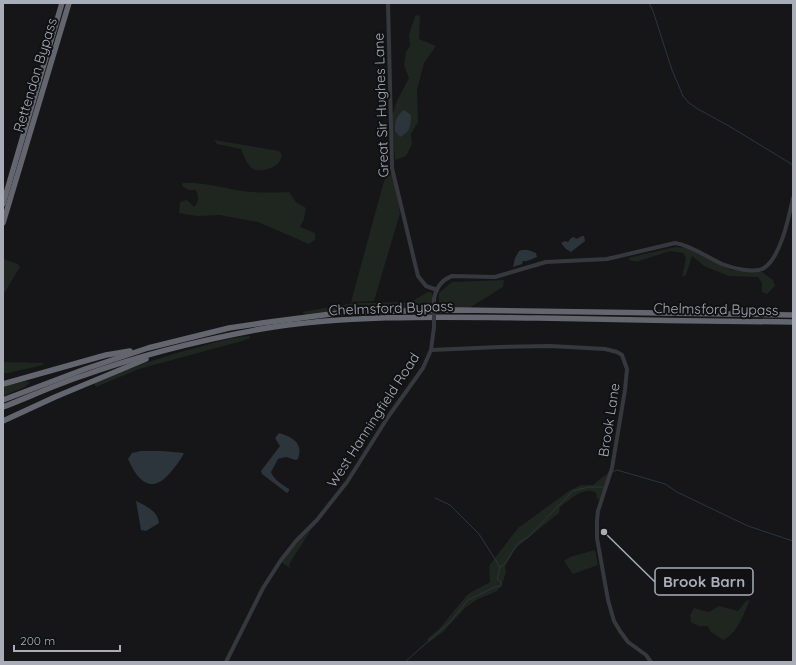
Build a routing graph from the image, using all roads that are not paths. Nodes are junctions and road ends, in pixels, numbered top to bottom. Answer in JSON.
{"nodes":[{"id":1,"x":62,"y":3,"type":"edge"},
{"id":2,"x":69,"y":3,"type":"edge"},
{"id":3,"x":388,"y":3,"type":"edge"},
{"id":4,"x":793,"y":198,"type":"edge"},
{"id":5,"x":3,"y":204,"type":"edge"},
{"id":6,"x":3,"y":223,"type":"edge"},
{"id":7,"x":437,"y":290,"type":"junction"},
{"id":8,"x":793,"y":315,"type":"edge"},
{"id":9,"x":793,"y":322,"type":"edge"},
{"id":10,"x":148,"y":348,"type":"junction"},
{"id":11,"x":431,"y":350,"type":"junction"},
{"id":12,"x":161,"y":352,"type":"junction"},
{"id":13,"x":28,"y":376,"type":"junction"},
{"id":14,"x":3,"y":381,"type":"edge"},
{"id":15,"x":3,"y":384,"type":"edge"},
{"id":16,"x":3,"y":400,"type":"edge"},
{"id":17,"x":3,"y":407,"type":"edge"},
{"id":18,"x":3,"y":422,"type":"edge"},
{"id":19,"x":226,"y":662,"type":"edge"},
{"id":20,"x":651,"y":662,"type":"edge"}],
"edges":[{"from":1,"to":5,"type":"highway","name":"Rettendon Bypass"},
{"from":2,"to":6,"type":"highway","name":"Rettendon Bypass"},
{"from":3,"to":7,"type":"street","name":"Great Sir Hughes Lane"},
{"from":4,"to":7,"type":"street","name":"West Hanningfield Road"},
{"from":7,"to":11,"type":"street","name":"West Hanningfield Road","bridge":true},
{"from":8,"to":10,"type":"highway","name":"Chelmsford Bypass"},
{"from":9,"to":12,"type":"highway","name":"Chelmsford Bypass"},
{"from":10,"to":13,"type":"highway"},
{"from":10,"to":16,"type":"highway","name":"Chelmsford Bypass"},
{"from":11,"to":19,"type":"street","name":"West Hanningfield Road"},
{"from":11,"to":20,"type":"street","name":"Brook Lane"},
{"from":12,"to":17,"type":"highway","name":"Chelmsford Bypass"},
{"from":12,"to":18,"type":"highway"},
{"from":13,"to":14,"type":"highway"},
{"from":13,"to":15,"type":"highway"}]}
